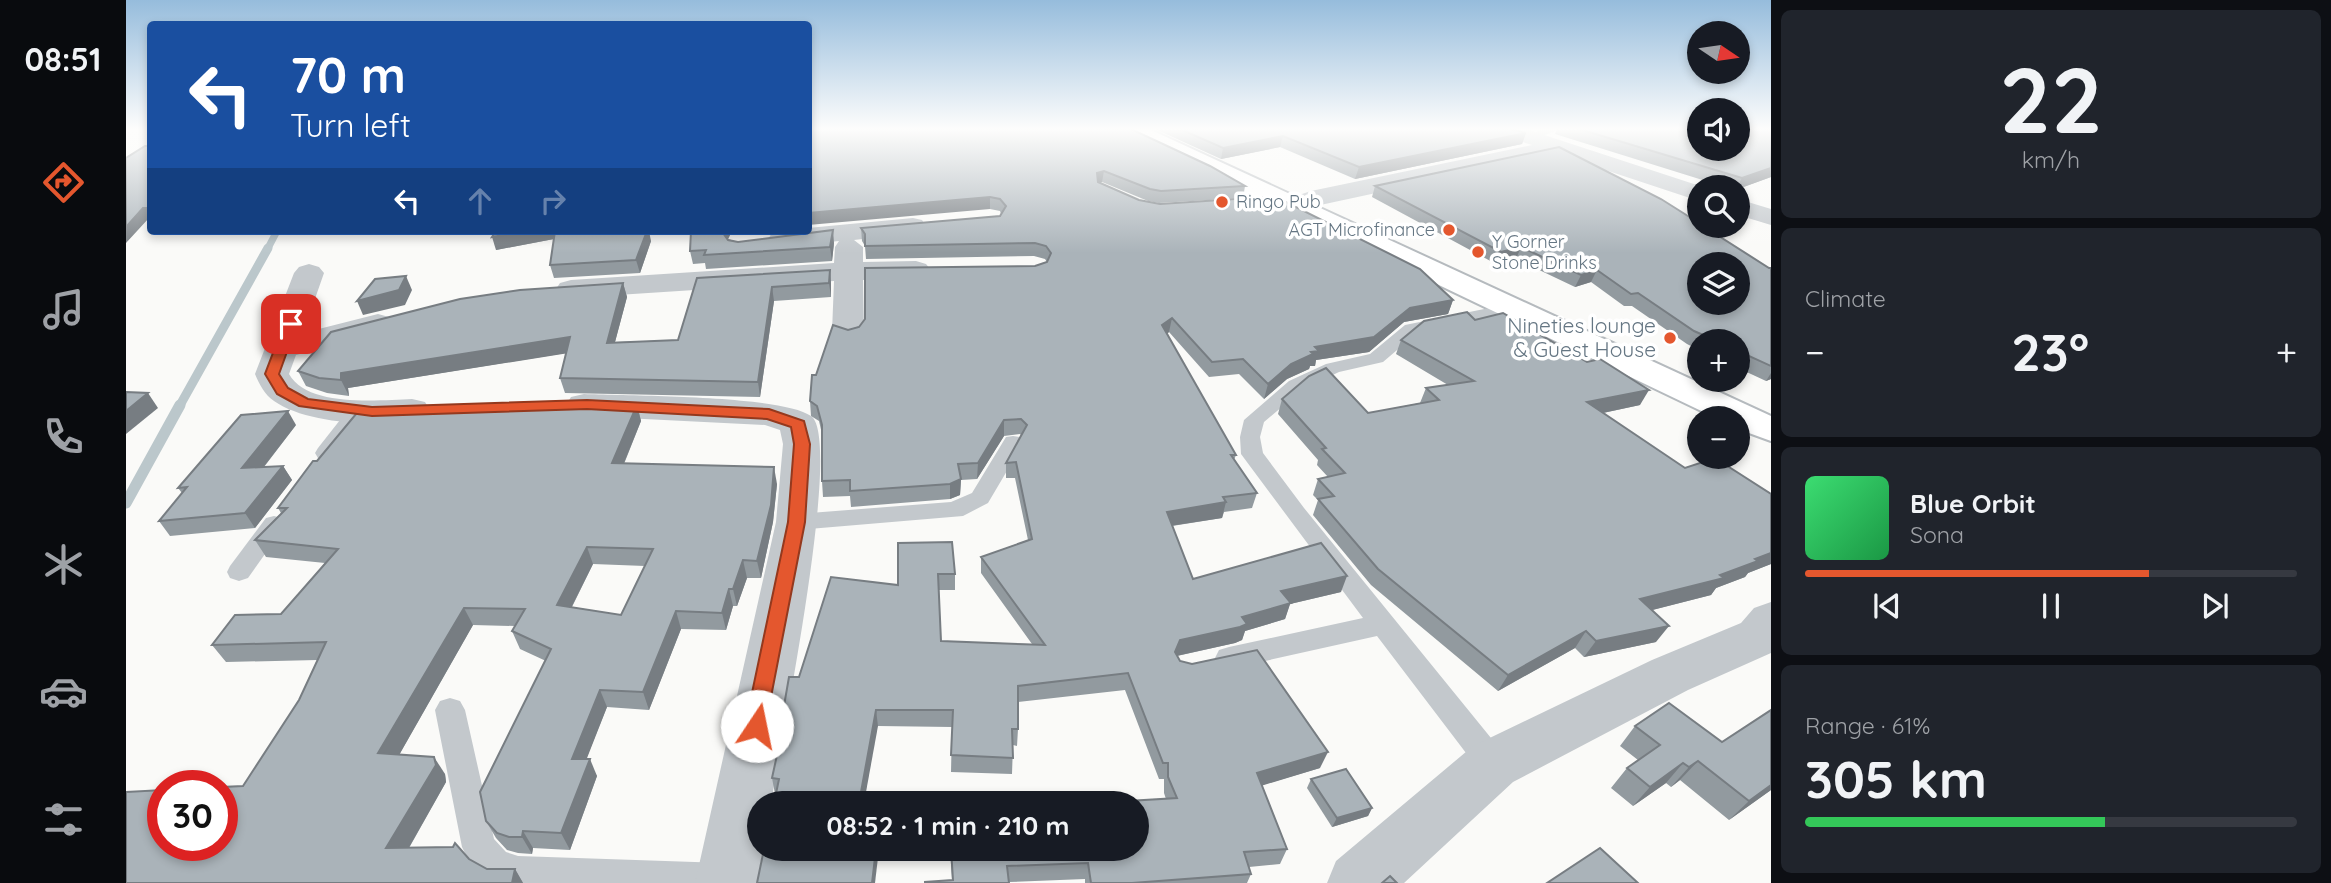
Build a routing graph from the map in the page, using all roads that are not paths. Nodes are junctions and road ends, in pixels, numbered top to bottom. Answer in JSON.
{"nodes":[{"id":1,"x":1230,"y":170,"type":"edge"},
{"id":2,"x":1238,"y":170,"type":"edge"},
{"id":3,"x":1424,"y":170,"type":"edge"},
{"id":4,"x":1638,"y":170,"type":"edge"},
{"id":5,"x":1687,"y":189,"type":"edge"},
{"id":6,"x":1301,"y":200,"type":"junction"},
{"id":7,"x":1253,"y":204,"type":"edge"},
{"id":8,"x":1750,"y":210,"type":"edge"},
{"id":9,"x":1771,"y":218,"type":"edge"},
{"id":10,"x":939,"y":224,"type":"edge"},
{"id":11,"x":849,"y":231,"type":"junction"},
{"id":12,"x":755,"y":242,"type":"edge"},
{"id":13,"x":942,"y":269,"type":"edge"},
{"id":14,"x":849,"y":271,"type":"junction"},
{"id":15,"x":309,"y":273,"type":"dead end"},
{"id":16,"x":537,"y":291,"type":"edge"},
{"id":17,"x":1514,"y":307,"type":"junction"},
{"id":18,"x":411,"y":315,"type":"edge"},
{"id":19,"x":848,"y":331,"type":"edge"},
{"id":20,"x":281,"y":349,"type":"junction"},
{"id":21,"x":1687,"y":372,"type":"edge"},
{"id":22,"x":1731,"y":392,"type":"edge"},
{"id":23,"x":547,"y":406,"type":"edge"},
{"id":24,"x":453,"y":409,"type":"edge"},
{"id":25,"x":358,"y":410,"type":"junction"},
{"id":26,"x":1771,"y":410,"type":"edge"},
{"id":27,"x":1771,"y":430,"type":"edge"},
{"id":28,"x":1013,"y":442,"type":"dead end"},
{"id":29,"x":310,"y":475,"type":"edge"},
{"id":30,"x":286,"y":507,"type":"edge"},
{"id":31,"x":797,"y":522,"type":"junction"},
{"id":32,"x":239,"y":572,"type":"dead end"},
{"id":33,"x":1381,"y":625,"type":"junction"},
{"id":34,"x":1767,"y":635,"type":"edge"},
{"id":35,"x":1200,"y":664,"type":"edge"},
{"id":36,"x":450,"y":710,"type":"dead end"},
{"id":37,"x":1493,"y":764,"type":"junction"},
{"id":38,"x":726,"y":881,"type":"edge"},
{"id":39,"x":1358,"y":883,"type":"edge"}],
"edges":[{"from":1,"to":6,"type":"main road"},
{"from":2,"to":6,"type":"main road"},
{"from":3,"to":6,"type":"street"},
{"from":4,"to":5,"type":"street"},
{"from":6,"to":7,"type":"lane"},
{"from":6,"to":17,"type":"main road"},
{"from":6,"to":21,"type":"main road"},
{"from":8,"to":9,"type":"street"},
{"from":10,"to":11,"type":"street"},
{"from":11,"to":12,"type":"street"},
{"from":11,"to":14,"type":"street"},
{"from":13,"to":14,"type":"street"},
{"from":14,"to":16,"type":"street"},
{"from":14,"to":19,"type":"street"},
{"from":15,"to":20,"type":"street"},
{"from":17,"to":27,"type":"main road"},
{"from":17,"to":33,"type":"lane"},
{"from":18,"to":20,"type":"street"},
{"from":20,"to":25,"type":"street"},
{"from":22,"to":26,"type":"main road"},
{"from":23,"to":31,"type":"street"},
{"from":24,"to":25,"type":"street"},
{"from":25,"to":29,"type":"lane"},
{"from":28,"to":31,"type":"lane"},
{"from":30,"to":32,"type":"lane"},
{"from":31,"to":38,"type":"street"},
{"from":33,"to":35,"type":"lane"},
{"from":33,"to":37,"type":"lane"},
{"from":34,"to":37,"type":"street"},
{"from":36,"to":38,"type":"lane"},
{"from":37,"to":39,"type":"street"}]}
